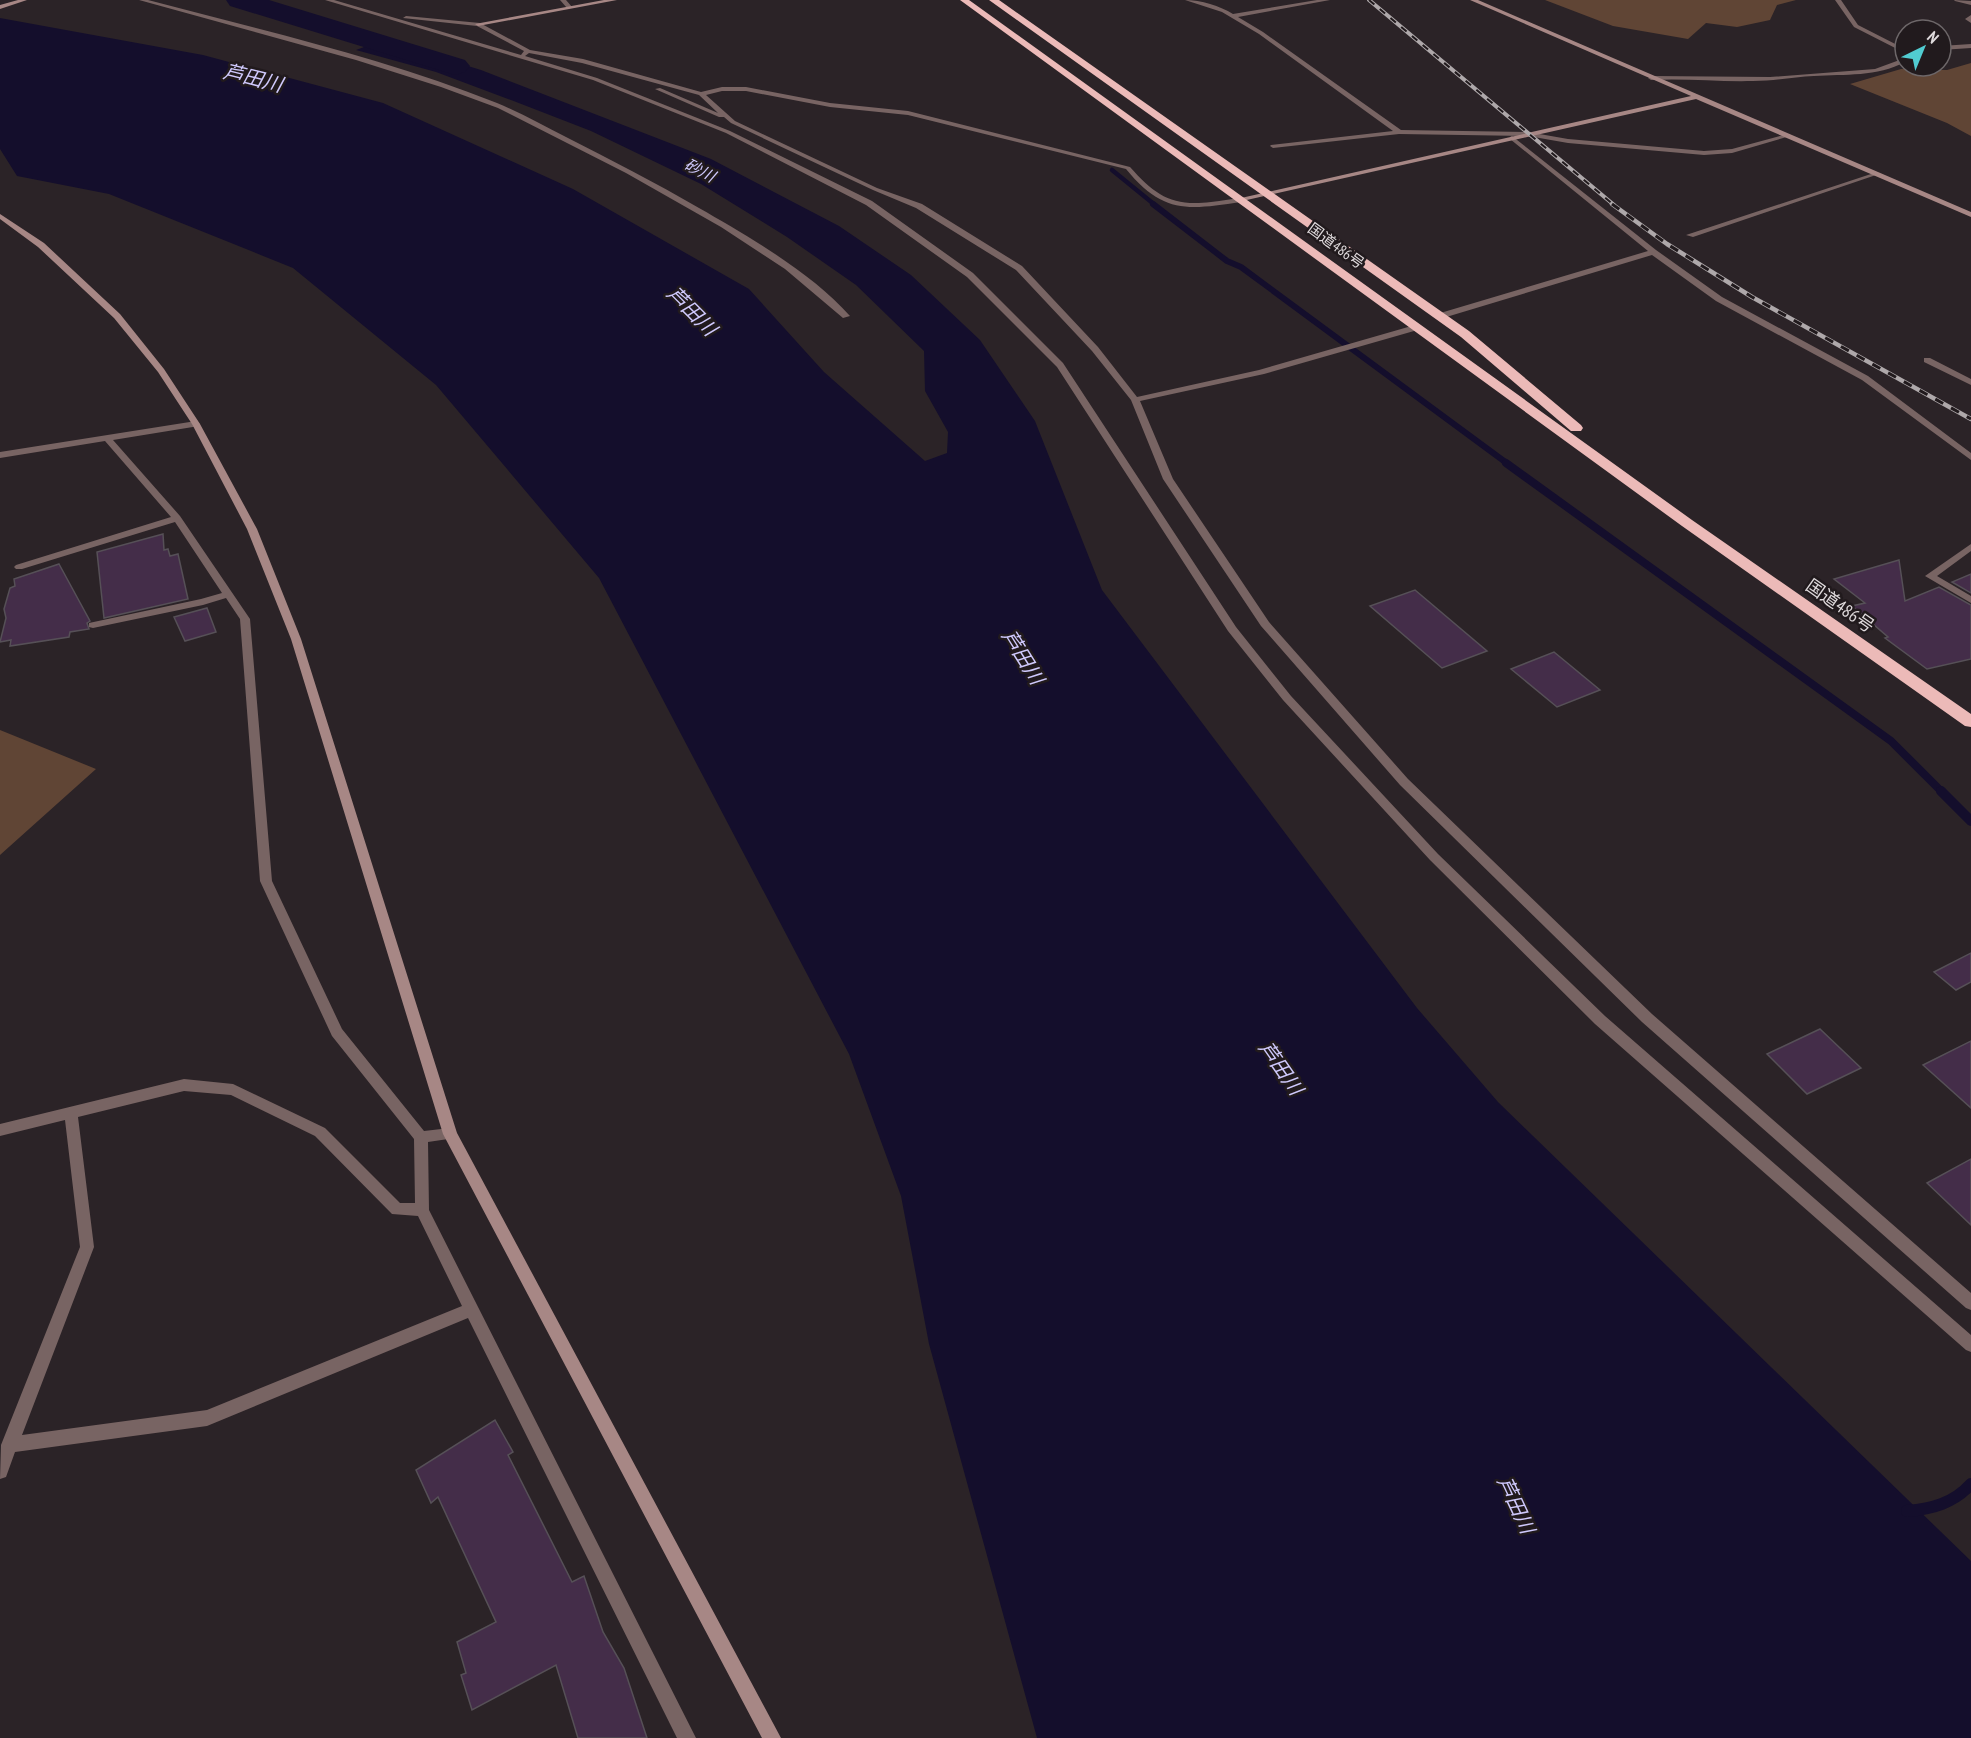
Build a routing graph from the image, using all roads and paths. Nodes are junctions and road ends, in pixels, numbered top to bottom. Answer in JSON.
{"nodes":[{"id":1,"x":24,"y":0,"type":"edge"},
{"id":2,"x":142,"y":0,"type":"edge"},
{"id":3,"x":328,"y":0,"type":"edge"},
{"id":4,"x":563,"y":0,"type":"edge"},
{"id":5,"x":614,"y":0,"type":"edge"},
{"id":6,"x":964,"y":0,"type":"edge"},
{"id":7,"x":993,"y":0,"type":"edge"},
{"id":8,"x":1188,"y":0,"type":"edge"},
{"id":9,"x":1223,"y":0,"type":"edge"},
{"id":10,"x":1327,"y":0,"type":"edge"},
{"id":11,"x":1473,"y":0,"type":"edge"},
{"id":12,"x":1838,"y":0,"type":"edge"},
{"id":13,"x":1957,"y":0,"type":"edge"},
{"id":14,"x":1971,"y":3,"type":"edge"},
{"id":15,"x":1200,"y":4,"type":"junction"},
{"id":16,"x":0,"y":7,"type":"edge"},
{"id":17,"x":569,"y":7,"type":"junction"},
{"id":18,"x":1232,"y":16,"type":"junction"},
{"id":19,"x":392,"y":18,"type":"junction"},
{"id":20,"x":478,"y":24,"type":"junction"},
{"id":21,"x":1893,"y":45,"type":"edge"},
{"id":22,"x":1971,"y":46,"type":"edge"},
{"id":23,"x":1953,"y":47,"type":"edge"},
{"id":24,"x":525,"y":54,"type":"junction"},
{"id":25,"x":584,"y":62,"type":"junction"},
{"id":26,"x":1893,"y":67,"type":"edge"},
{"id":27,"x":1651,"y":78,"type":"junction"},
{"id":28,"x":701,"y":94,"type":"junction"},
{"id":29,"x":1696,"y":97,"type":"junction"},
{"id":30,"x":734,"y":122,"type":"junction"},
{"id":31,"x":1399,"y":132,"type":"junction"},
{"id":32,"x":1528,"y":134,"type":"junction"},
{"id":33,"x":1787,"y":136,"type":"junction"},
{"id":34,"x":1512,"y":138,"type":"junction"},
{"id":35,"x":1274,"y":146,"type":"dead end"},
{"id":36,"x":1876,"y":174,"type":"junction"},
{"id":37,"x":1268,"y":194,"type":"junction"},
{"id":38,"x":1241,"y":200,"type":"junction"},
{"id":39,"x":1971,"y":215,"type":"edge"},
{"id":40,"x":0,"y":216,"type":"edge"},
{"id":41,"x":1690,"y":235,"type":"dead end"},
{"id":42,"x":1653,"y":252,"type":"junction"},
{"id":43,"x":846,"y":316,"type":"dead end"},
{"id":44,"x":1440,"y":316,"type":"junction"},
{"id":45,"x":1418,"y":327,"type":"junction"},
{"id":46,"x":1927,"y":360,"type":"dead end"},
{"id":47,"x":1971,"y":382,"type":"edge"},
{"id":48,"x":1135,"y":400,"type":"junction"},
{"id":49,"x":196,"y":424,"type":"junction"},
{"id":50,"x":107,"y":438,"type":"junction"},
{"id":51,"x":0,"y":455,"type":"edge"},
{"id":52,"x":1971,"y":457,"type":"edge"},
{"id":53,"x":177,"y":518,"type":"junction"},
{"id":54,"x":1687,"y":523,"type":"junction"},
{"id":55,"x":1971,"y":547,"type":"edge"},
{"id":56,"x":19,"y":567,"type":"dead end"},
{"id":57,"x":228,"y":594,"type":"junction"},
{"id":58,"x":1971,"y":600,"type":"edge"},
{"id":59,"x":93,"y":625,"type":"dead end"},
{"id":60,"x":1971,"y":722,"type":"edge"},
{"id":61,"x":71,"y":1113,"type":"junction"},
{"id":62,"x":0,"y":1130,"type":"edge"},
{"id":63,"x":450,"y":1134,"type":"junction"},
{"id":64,"x":422,"y":1137,"type":"junction"},
{"id":65,"x":422,"y":1210,"type":"junction"},
{"id":66,"x":1971,"y":1303,"type":"edge"},
{"id":67,"x":473,"y":1309,"type":"junction"},
{"id":68,"x":1971,"y":1345,"type":"edge"},
{"id":69,"x":9,"y":1445,"type":"junction"},
{"id":70,"x":0,"y":1471,"type":"edge"},
{"id":71,"x":687,"y":1738,"type":"edge"},
{"id":72,"x":772,"y":1738,"type":"edge"}],
"edges":[{"from":1,"to":16,"type":"street"},
{"from":2,"to":43,"type":"street"},
{"from":3,"to":19,"type":"street"},
{"from":4,"to":17,"type":"street"},
{"from":5,"to":17,"type":"street"},
{"from":6,"to":38,"type":"highway","name":"国道486号"},
{"from":7,"to":37,"type":"highway","name":"国道486号"},
{"from":8,"to":15,"type":"street"},
{"from":9,"to":15,"type":"street"},
{"from":10,"to":18,"type":"street"},
{"from":11,"to":27,"type":"street"},
{"from":12,"to":21,"type":"street"},
{"from":13,"to":14,"type":"street"},
{"from":15,"to":18,"type":"street"},
{"from":17,"to":20,"type":"street"},
{"from":18,"to":31,"type":"street"},
{"from":19,"to":20,"type":"street"},
{"from":19,"to":24,"type":"street"},
{"from":20,"to":24,"type":"street"},
{"from":22,"to":23,"type":"street"},
{"from":24,"to":25,"type":"street"},
{"from":24,"to":68,"type":"street"},
{"from":25,"to":28,"type":"street"},
{"from":25,"to":30,"type":"street"},
{"from":26,"to":27,"type":"street"},
{"from":27,"to":29,"type":"street"},
{"from":28,"to":30,"type":"street"},
{"from":28,"to":38,"type":"street"},
{"from":29,"to":32,"type":"street"},
{"from":29,"to":33,"type":"street"},
{"from":30,"to":48,"type":"street"},
{"from":31,"to":32,"type":"street"},
{"from":31,"to":35,"type":"street"},
{"from":32,"to":33,"type":"street"},
{"from":32,"to":34,"type":"street"},
{"from":33,"to":36,"type":"street"},
{"from":34,"to":37,"type":"street"},
{"from":34,"to":42,"type":"street"},
{"from":36,"to":39,"type":"street"},
{"from":36,"to":41,"type":"street"},
{"from":37,"to":38,"type":"street"},
{"from":37,"to":44,"type":"highway","name":"国道486号"},
{"from":38,"to":45,"type":"highway","name":"国道486号"},
{"from":40,"to":49,"type":"street"},
{"from":42,"to":44,"type":"street"},
{"from":42,"to":52,"type":"street"},
{"from":44,"to":54,"type":"highway","name":"国道486号"},
{"from":45,"to":48,"type":"street"},
{"from":45,"to":54,"type":"highway","name":"国道486号"},
{"from":46,"to":47,"type":"street"},
{"from":48,"to":66,"type":"street"},
{"from":49,"to":50,"type":"street"},
{"from":49,"to":63,"type":"street"},
{"from":50,"to":51,"type":"street"},
{"from":50,"to":53,"type":"street"},
{"from":53,"to":56,"type":"street"},
{"from":53,"to":57,"type":"street"},
{"from":54,"to":60,"type":"highway","name":"国道486号"},
{"from":55,"to":58,"type":"street"},
{"from":57,"to":59,"type":"street"},
{"from":57,"to":64,"type":"street"},
{"from":61,"to":62,"type":"street"},
{"from":61,"to":65,"type":"street"},
{"from":61,"to":69,"type":"street"},
{"from":63,"to":64,"type":"street"},
{"from":63,"to":72,"type":"street"},
{"from":64,"to":65,"type":"street"},
{"from":65,"to":67,"type":"street"},
{"from":67,"to":69,"type":"street"},
{"from":67,"to":71,"type":"street"},
{"from":69,"to":70,"type":"street"}]}
